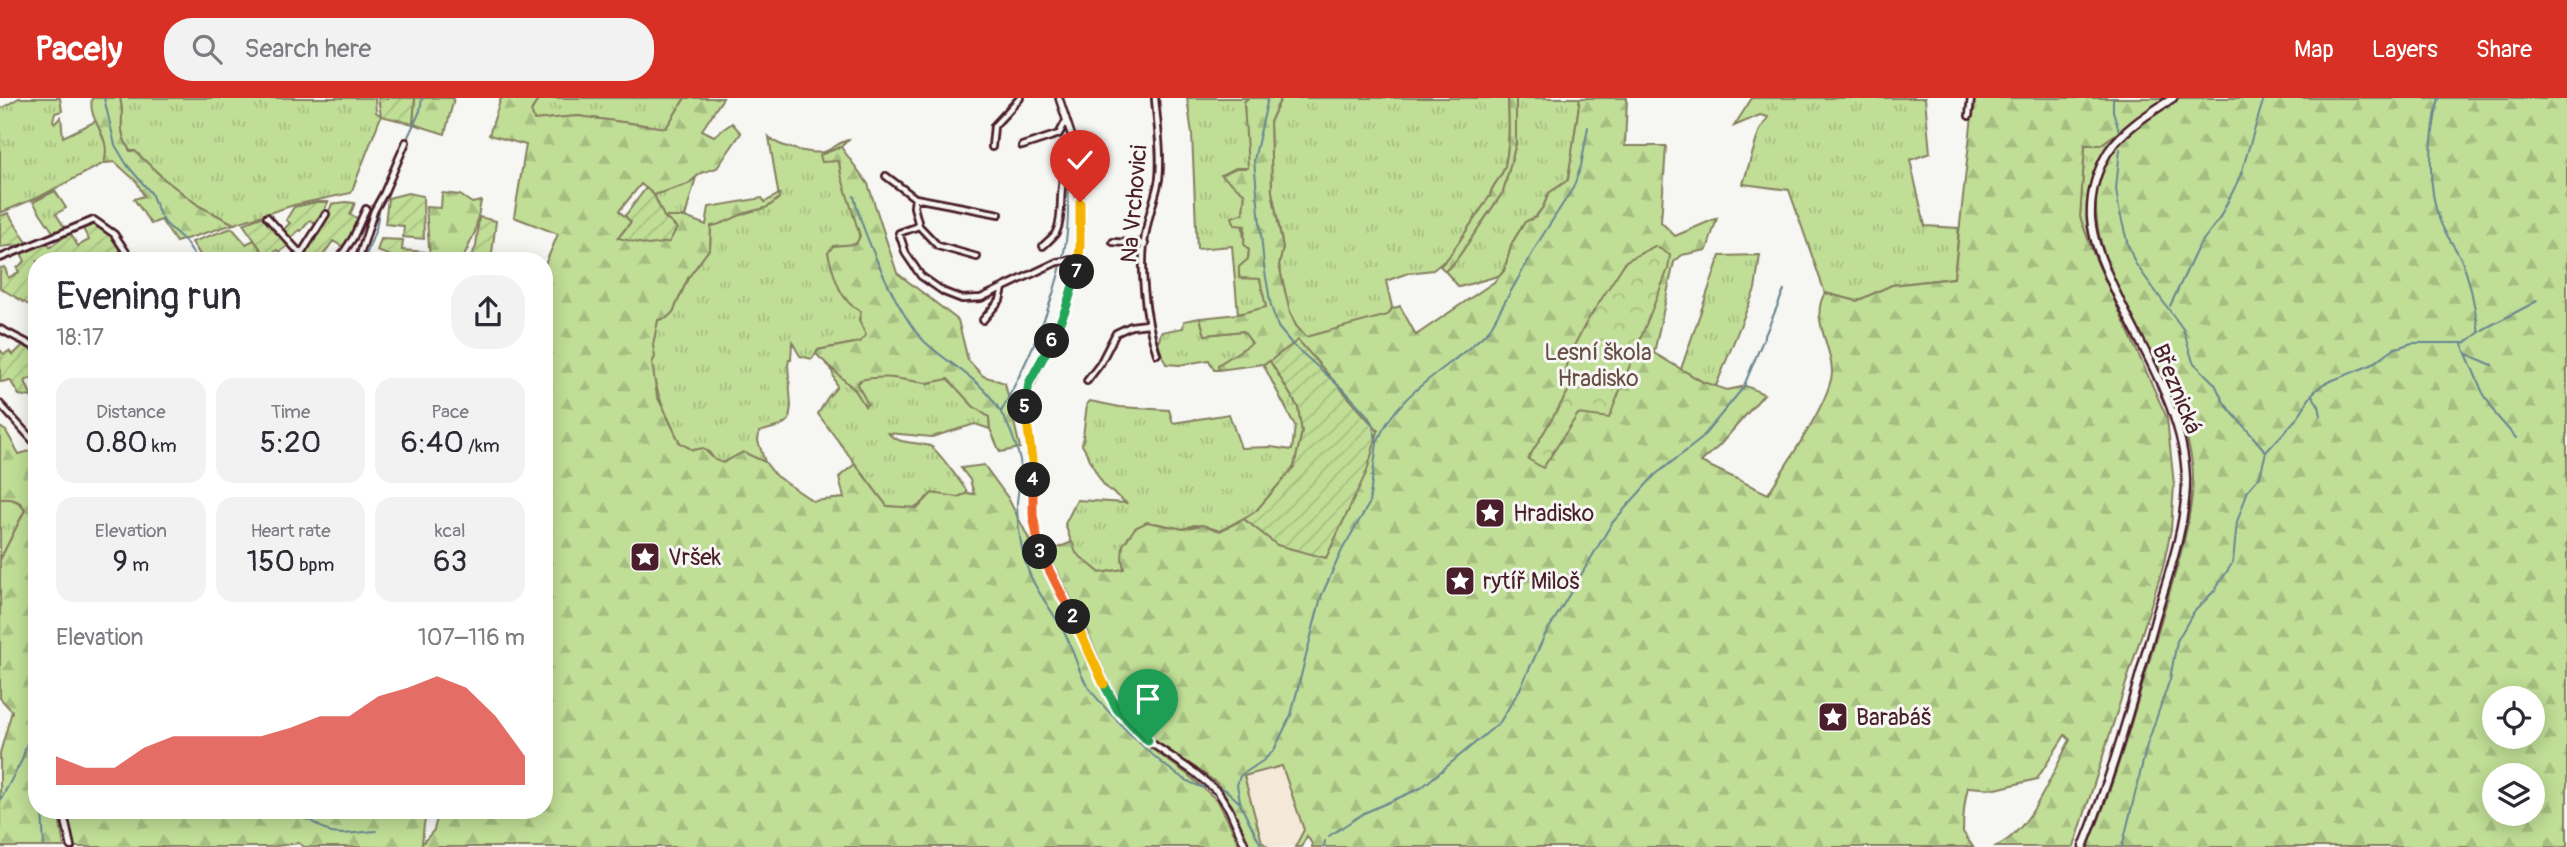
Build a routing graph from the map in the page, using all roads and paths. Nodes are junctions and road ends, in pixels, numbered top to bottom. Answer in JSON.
{"nodes":[{"id":1,"x":1020,"y":98,"type":"edge"},
{"id":2,"x":1059,"y":98,"type":"edge"},
{"id":3,"x":1154,"y":98,"type":"edge"},
{"id":4,"x":1971,"y":98,"type":"edge"},
{"id":5,"x":2173,"y":98,"type":"edge"},
{"id":6,"x":1969,"y":116,"type":"dead end"},
{"id":7,"x":1066,"y":121,"type":"junction"},
{"id":8,"x":406,"y":142,"type":"dead end"},
{"id":9,"x":1022,"y":146,"type":"dead end"},
{"id":10,"x":992,"y":147,"type":"dead end"},
{"id":11,"x":1079,"y":158,"type":"junction"},
{"id":12,"x":886,"y":176,"type":"dead end"},
{"id":13,"x":915,"y":198,"type":"junction"},
{"id":14,"x":366,"y":209,"type":"dead end"},
{"id":15,"x":326,"y":214,"type":"dead end"},
{"id":16,"x":999,"y":214,"type":"dead end"},
{"id":17,"x":268,"y":217,"type":"dead end"},
{"id":18,"x":919,"y":226,"type":"junction"},
{"id":19,"x":1113,"y":242,"type":"dead end"},
{"id":20,"x":1145,"y":244,"type":"junction"},
{"id":21,"x":1043,"y":246,"type":"dead end"},
{"id":22,"x":126,"y":252,"type":"edge"},
{"id":23,"x":299,"y":252,"type":"edge"},
{"id":24,"x":302,"y":252,"type":"edge"},
{"id":25,"x":344,"y":252,"type":"edge"},
{"id":26,"x":361,"y":252,"type":"edge"},
{"id":27,"x":977,"y":257,"type":"dead end"},
{"id":28,"x":0,"y":258,"type":"edge"},
{"id":29,"x":1079,"y":259,"type":"junction"},
{"id":30,"x":1003,"y":288,"type":"junction"},
{"id":31,"x":983,"y":320,"type":"dead end"},
{"id":32,"x":1148,"y":324,"type":"junction"},
{"id":33,"x":0,"y":328,"type":"edge"},
{"id":34,"x":28,"y":343,"type":"edge"},
{"id":35,"x":1157,"y":354,"type":"dead end"},
{"id":36,"x":1087,"y":381,"type":"dead end"},
{"id":37,"x":0,"y":404,"type":"edge"},
{"id":38,"x":28,"y":435,"type":"edge"},
{"id":39,"x":65,"y":819,"type":"edge"},
{"id":40,"x":71,"y":847,"type":"edge"},
{"id":41,"x":1246,"y":847,"type":"edge"},
{"id":42,"x":2083,"y":847,"type":"edge"}],
"edges":[{"from":1,"to":10,"type":"street"},
{"from":2,"to":7,"type":"street"},
{"from":3,"to":20,"type":"street","name":"Na Vrchovici"},
{"from":4,"to":6,"type":"street"},
{"from":5,"to":42,"type":"main road","name":"Březnická"},
{"from":7,"to":9,"type":"street"},
{"from":7,"to":11,"type":"street"},
{"from":8,"to":26,"type":"street"},
{"from":11,"to":21,"type":"street"},
{"from":11,"to":29,"type":"street"},
{"from":12,"to":13,"type":"street"},
{"from":13,"to":16,"type":"street"},
{"from":13,"to":18,"type":"street"},
{"from":14,"to":25,"type":"street"},
{"from":15,"to":24,"type":"street"},
{"from":17,"to":23,"type":"street"},
{"from":18,"to":27,"type":"street"},
{"from":18,"to":30,"type":"street"},
{"from":19,"to":20,"type":"street"},
{"from":20,"to":32,"type":"street","name":"Na Vrchovici"},
{"from":22,"to":28,"type":"street"},
{"from":29,"to":30,"type":"street"},
{"from":29,"to":41,"type":"street"},
{"from":30,"to":31,"type":"street"},
{"from":32,"to":35,"type":"street","name":"Na Vrchovici"},
{"from":32,"to":36,"type":"street"},
{"from":33,"to":34,"type":"street"},
{"from":37,"to":38,"type":"street"},
{"from":39,"to":40,"type":"street"}]}
